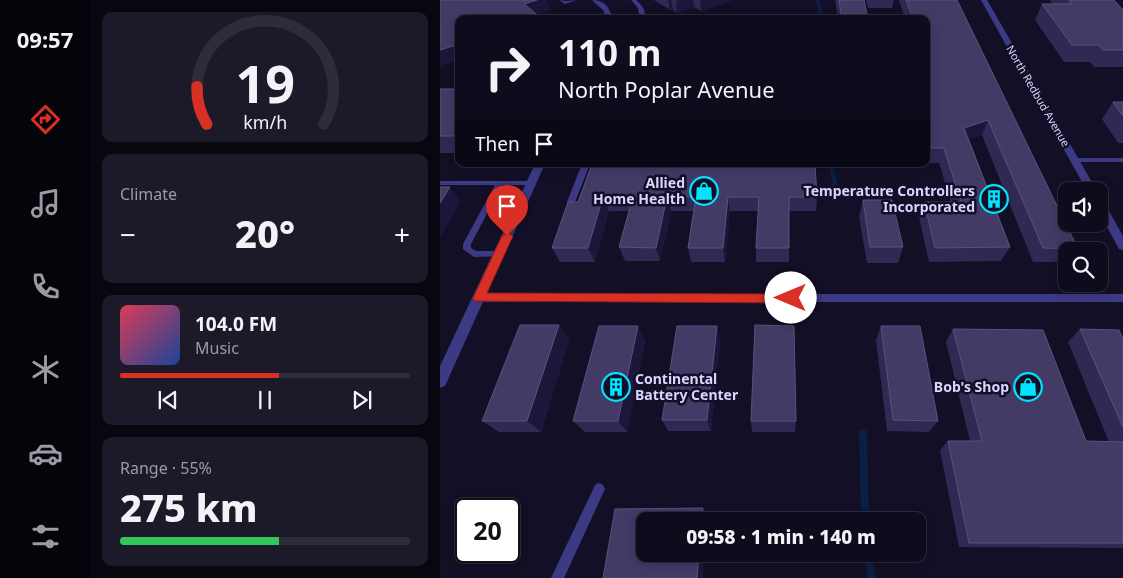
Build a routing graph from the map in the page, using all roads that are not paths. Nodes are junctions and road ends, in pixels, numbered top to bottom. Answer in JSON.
{"nodes":[{"id":1,"x":561,"y":0,"type":"edge"},
{"id":2,"x":575,"y":0,"type":"edge"},
{"id":3,"x":595,"y":0,"type":"edge"},
{"id":4,"x":634,"y":0,"type":"edge"},
{"id":5,"x":984,"y":0,"type":"edge"},
{"id":6,"x":608,"y":15,"type":"edge"},
{"id":7,"x":643,"y":15,"type":"edge"},
{"id":8,"x":1074,"y":160,"type":"junction"},
{"id":9,"x":1123,"y":160,"type":"edge"},
{"id":10,"x":539,"y":167,"type":"edge"},
{"id":11,"x":585,"y":167,"type":"edge"},
{"id":12,"x":1087,"y":182,"type":"edge"},
{"id":13,"x":440,"y":183,"type":"edge"},
{"id":14,"x":500,"y":183,"type":"junction"},
{"id":15,"x":531,"y":183,"type":"junction"},
{"id":16,"x":571,"y":202,"type":"edge"},
{"id":17,"x":1108,"y":219,"type":"edge"},
{"id":18,"x":1123,"y":246,"type":"edge"},
{"id":19,"x":500,"y":254,"type":"junction"},
{"id":20,"x":479,"y":298,"type":"junction"},
{"id":21,"x":1123,"y":298,"type":"edge"},
{"id":22,"x":440,"y":382,"type":"edge"},
{"id":23,"x":599,"y":489,"type":"dead end"},
{"id":24,"x":557,"y":578,"type":"edge"}],
"edges":[{"from":1,"to":2,"type":"lane"},
{"from":3,"to":6,"type":"street"},
{"from":4,"to":7,"type":"lane"},
{"from":5,"to":8,"type":"street","name":"North Redbud Avenue"},
{"from":8,"to":9,"type":"lane"},
{"from":8,"to":12,"type":"street","name":"North Redbud Avenue"},
{"from":10,"to":15,"type":"street"},
{"from":11,"to":16,"type":"lane"},
{"from":13,"to":14,"type":"lane"},
{"from":14,"to":15,"type":"lane"},
{"from":14,"to":19,"type":"lane"},
{"from":15,"to":19,"type":"street"},
{"from":17,"to":18,"type":"street"},
{"from":19,"to":20,"type":"street"},
{"from":20,"to":21,"type":"lane"},
{"from":20,"to":22,"type":"street"},
{"from":23,"to":24,"type":"lane"}]}
